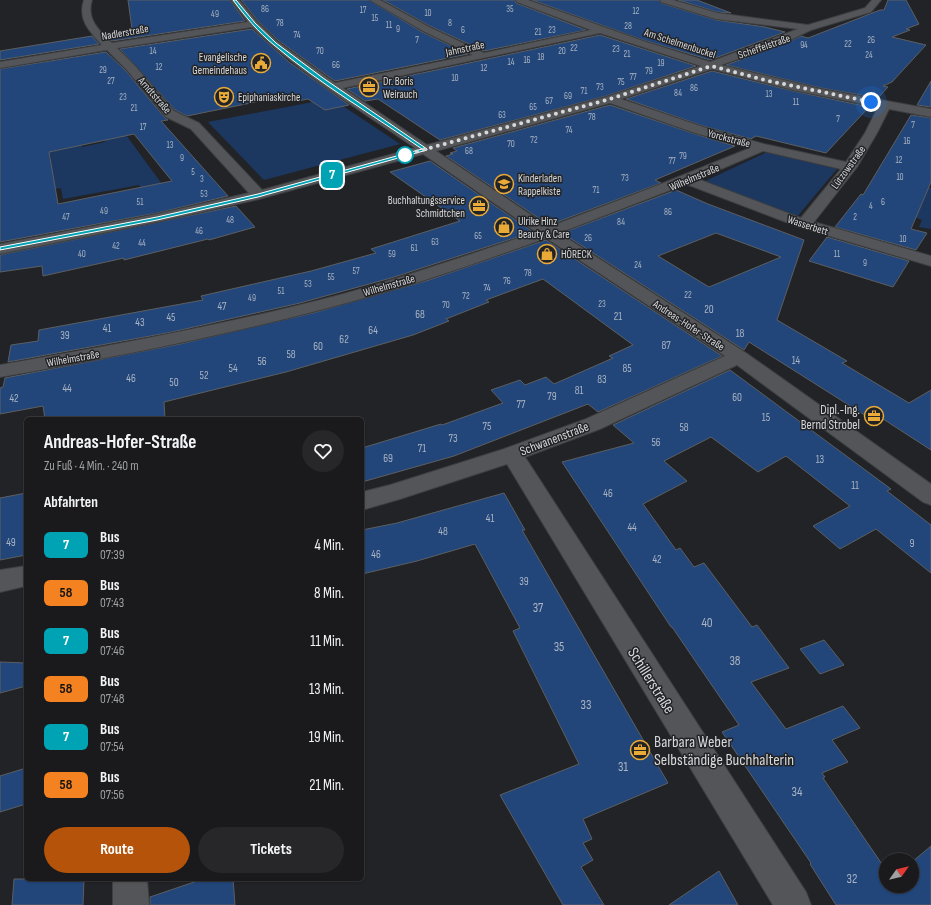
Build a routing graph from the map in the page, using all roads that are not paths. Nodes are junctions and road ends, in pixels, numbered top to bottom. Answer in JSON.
{"nodes":[{"id":1,"x":88,"y":0,"type":"edge"},
{"id":2,"x":234,"y":0,"type":"edge"},
{"id":3,"x":374,"y":0,"type":"edge"},
{"id":4,"x":520,"y":0,"type":"edge"},
{"id":5,"x":664,"y":0,"type":"edge"},
{"id":6,"x":877,"y":0,"type":"edge"},
{"id":7,"x":254,"y":24,"type":"junction"},
{"id":8,"x":808,"y":28,"type":"junction"},
{"id":9,"x":602,"y":30,"type":"junction"},
{"id":10,"x":109,"y":46,"type":"junction"},
{"id":11,"x":483,"y":56,"type":"junction"},
{"id":12,"x":0,"y":65,"type":"edge"},
{"id":13,"x":711,"y":66,"type":"junction"},
{"id":14,"x":333,"y":87,"type":"junction"},
{"id":15,"x":610,"y":99,"type":"junction"},
{"id":16,"x":885,"y":106,"type":"junction"},
{"id":17,"x":931,"y":113,"type":"edge"},
{"id":18,"x":762,"y":147,"type":"junction"},
{"id":19,"x":426,"y":150,"type":"junction"},
{"id":20,"x":850,"y":167,"type":"junction"},
{"id":21,"x":688,"y":180,"type":"junction"},
{"id":22,"x":258,"y":195,"type":"junction"},
{"id":23,"x":804,"y":224,"type":"junction"},
{"id":24,"x":548,"y":233,"type":"junction"},
{"id":25,"x":0,"y":249,"type":"edge"},
{"id":26,"x":931,"y":261,"type":"edge"},
{"id":27,"x":739,"y":357,"type":"junction"},
{"id":28,"x":0,"y":371,"type":"edge"},
{"id":29,"x":512,"y":454,"type":"junction"},
{"id":30,"x":931,"y":496,"type":"edge"},
{"id":31,"x":364,"y":500,"type":"edge"},
{"id":32,"x":24,"y":576,"type":"edge"},
{"id":33,"x":0,"y":581,"type":"edge"},
{"id":34,"x":130,"y":881,"type":"edge"},
{"id":35,"x":131,"y":905,"type":"edge"},
{"id":36,"x":792,"y":905,"type":"edge"}],
"edges":[{"from":1,"to":10,"type":"street","name":"Arndtstraße"},
{"from":2,"to":7,"type":"street","name":"Andreas-Hofer-Straße"},
{"from":3,"to":11,"type":"street"},
{"from":4,"to":9,"type":"street","name":"Am Schelmenbuckel"},
{"from":5,"to":8,"type":"street"},
{"from":6,"to":8,"type":"street"},
{"from":7,"to":10,"type":"street","name":"Nadlerstraße"},
{"from":7,"to":14,"type":"street","name":"Andreas-Hofer-Straße"},
{"from":8,"to":13,"type":"street","name":"Scheffelstraße"},
{"from":9,"to":11,"type":"street","name":"Jahnstraße"},
{"from":9,"to":13,"type":"street","name":"Am Schelmenbuckel"},
{"from":10,"to":12,"type":"street","name":"Nadlerstraße"},
{"from":10,"to":22,"type":"street","name":"Arndtstraße"},
{"from":11,"to":14,"type":"street","name":"Jahnstraße"},
{"from":13,"to":15,"type":"street","name":"Scheffelstraße"},
{"from":13,"to":16,"type":"street","name":"Am Schelmenbuckel"},
{"from":14,"to":19,"type":"street","name":"Andreas-Hofer-Straße"},
{"from":15,"to":18,"type":"street","name":"Yorckstraße"},
{"from":15,"to":19,"type":"street","name":"Scheffelstraße"},
{"from":16,"to":17,"type":"street","name":"Am Schelmenbuckel"},
{"from":16,"to":20,"type":"street","name":"Lützowstraße"},
{"from":18,"to":20,"type":"street","name":"Yorckstraße"},
{"from":18,"to":21,"type":"street","name":"Wilhelmstraße"},
{"from":19,"to":22,"type":"street","name":"Scheffelstraße"},
{"from":19,"to":24,"type":"street","name":"Andreas-Hofer-Straße"},
{"from":20,"to":23,"type":"street","name":"Lützowstraße"},
{"from":21,"to":23,"type":"street","name":"Wasserbett"},
{"from":21,"to":24,"type":"street","name":"Wilhelmstraße"},
{"from":22,"to":25,"type":"street","name":"Scheffelstraße"},
{"from":23,"to":26,"type":"street","name":"Wasserbett"},
{"from":24,"to":27,"type":"street","name":"Andreas-Hofer-Straße"},
{"from":24,"to":28,"type":"street","name":"Wilhelmstraße"},
{"from":27,"to":29,"type":"street","name":"Schwanenstraße"},
{"from":27,"to":30,"type":"street","name":"Andreas-Hofer-Straße"},
{"from":29,"to":31,"type":"street","name":"Schwanenstraße"},
{"from":29,"to":36,"type":"street","name":"Schillerstraße"},
{"from":32,"to":33,"type":"street"},
{"from":34,"to":35,"type":"street"}]}
